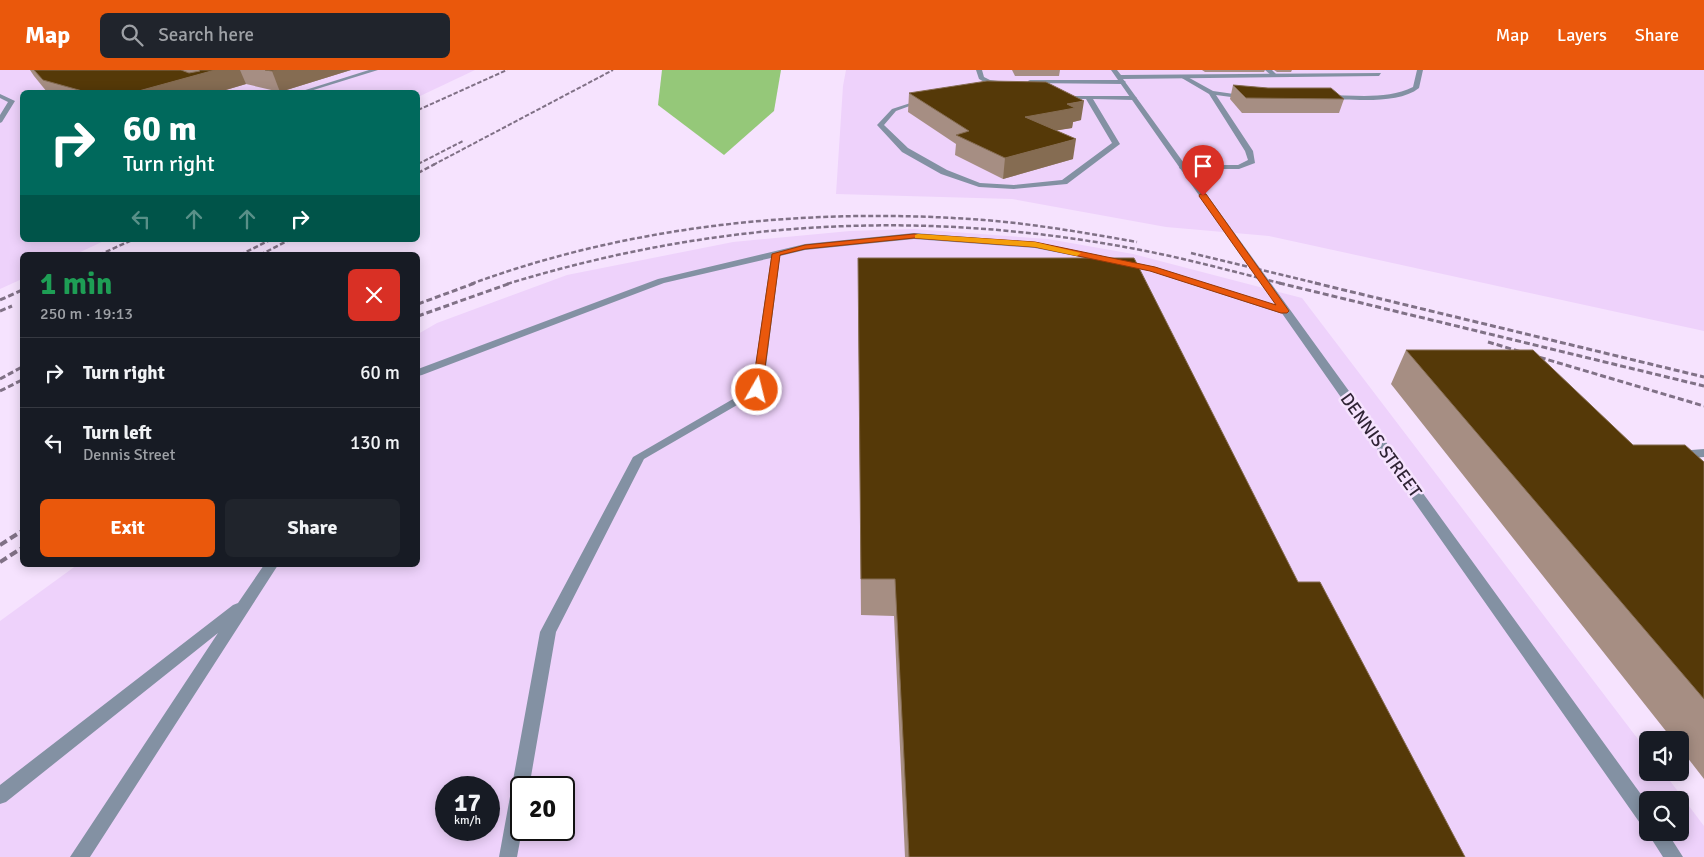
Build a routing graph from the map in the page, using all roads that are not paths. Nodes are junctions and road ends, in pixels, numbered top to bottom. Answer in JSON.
{"nodes":[{"id":1,"x":375,"y":70,"type":"edge"},
{"id":2,"x":979,"y":70,"type":"edge"},
{"id":3,"x":1268,"y":70,"type":"edge"},
{"id":4,"x":1420,"y":70,"type":"edge"},
{"id":5,"x":1376,"y":72,"type":"edge"},
{"id":6,"x":1274,"y":75,"type":"junction"},
{"id":7,"x":1118,"y":76,"type":"edge"},
{"id":8,"x":1182,"y":76,"type":"junction"},
{"id":9,"x":1007,"y":82,"type":"edge"},
{"id":10,"x":1025,"y":82,"type":"edge"},
{"id":11,"x":309,"y":90,"type":"edge"},
{"id":12,"x":1211,"y":93,"type":"junction"},
{"id":13,"x":0,"y":96,"type":"edge"},
{"id":14,"x":935,"y":97,"type":"edge"},
{"id":15,"x":1052,"y":97,"type":"edge"},
{"id":16,"x":1088,"y":97,"type":"junction"},
{"id":17,"x":1251,"y":97,"type":"edge"},
{"id":18,"x":1319,"y":97,"type":"edge"},
{"id":19,"x":1134,"y":98,"type":"junction"},
{"id":20,"x":0,"y":121,"type":"edge"},
{"id":21,"x":1183,"y":167,"type":"junction"},
{"id":22,"x":776,"y":254,"type":"junction"},
{"id":23,"x":1284,"y":311,"type":"junction"},
{"id":24,"x":420,"y":372,"type":"edge"},
{"id":25,"x":1704,"y":453,"type":"edge"},
{"id":26,"x":1673,"y":456,"type":"edge"},
{"id":27,"x":270,"y":567,"type":"edge"},
{"id":28,"x":246,"y":603,"type":"junction"},
{"id":29,"x":0,"y":796,"type":"edge"},
{"id":30,"x":1639,"y":807,"type":"edge"},
{"id":31,"x":1662,"y":841,"type":"edge"},
{"id":32,"x":79,"y":857,"type":"edge"},
{"id":33,"x":508,"y":857,"type":"edge"},
{"id":34,"x":1674,"y":857,"type":"edge"}],
"edges":[{"from":1,"to":11,"type":"street"},
{"from":2,"to":9,"type":"street"},
{"from":3,"to":6,"type":"street"},
{"from":4,"to":18,"type":"street"},
{"from":5,"to":6,"type":"street"},
{"from":6,"to":8,"type":"street"},
{"from":7,"to":8,"type":"street"},
{"from":7,"to":10,"type":"street"},
{"from":7,"to":19,"type":"street","name":"DENNIS STREET"},
{"from":8,"to":12,"type":"street"},
{"from":12,"to":17,"type":"street"},
{"from":12,"to":21,"type":"street"},
{"from":13,"to":20,"type":"street"},
{"from":14,"to":16,"type":"street"},
{"from":15,"to":16,"type":"street"},
{"from":16,"to":19,"type":"street"},
{"from":19,"to":21,"type":"street","name":"DENNIS STREET"},
{"from":21,"to":23,"type":"street","name":"DENNIS STREET"},
{"from":22,"to":23,"type":"street"},
{"from":22,"to":24,"type":"street"},
{"from":22,"to":33,"type":"street"},
{"from":23,"to":30,"type":"street","name":"DENNIS STREET"},
{"from":25,"to":26,"type":"street"},
{"from":27,"to":28,"type":"street"},
{"from":28,"to":29,"type":"street"},
{"from":28,"to":32,"type":"street"},
{"from":31,"to":34,"type":"street"}]}
